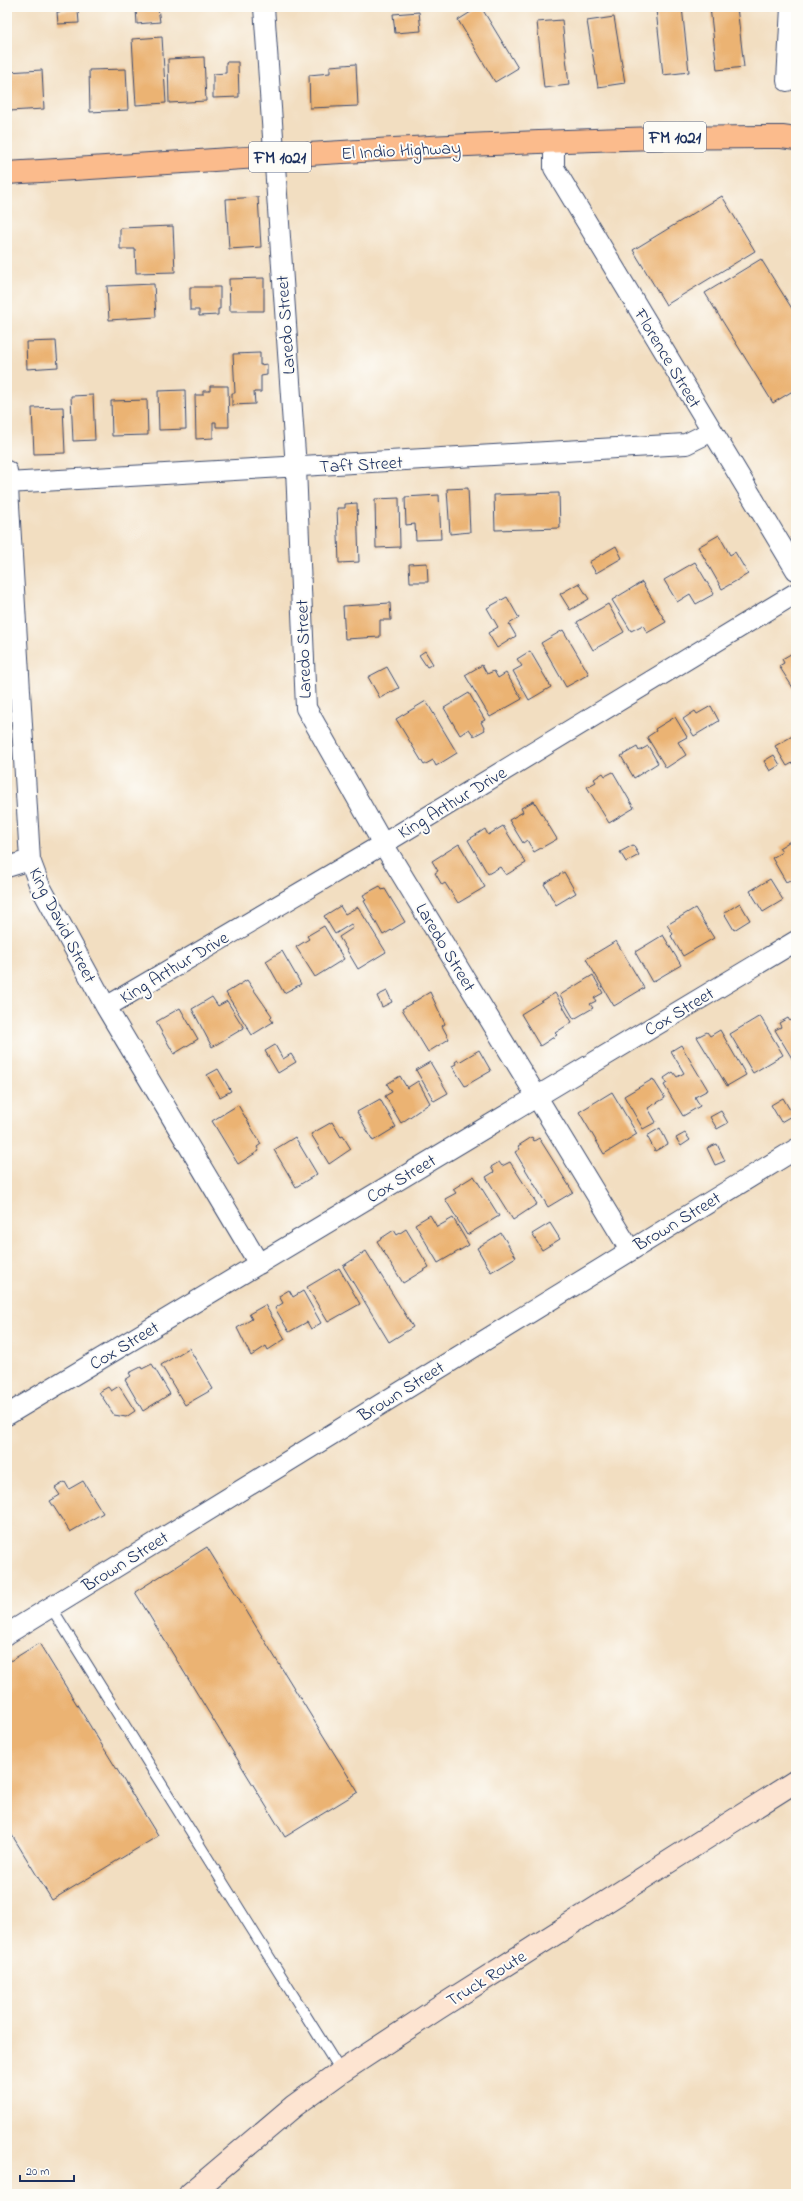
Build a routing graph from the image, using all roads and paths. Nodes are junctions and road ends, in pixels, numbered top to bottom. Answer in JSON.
{"nodes":[{"id":1,"x":264,"y":7,"type":"edge"},
{"id":2,"x":791,"y":7,"type":"edge"},
{"id":3,"x":787,"y":81,"type":"dead end"},
{"id":4,"x":796,"y":139,"type":"edge"},
{"id":5,"x":554,"y":141,"type":"junction"},
{"id":6,"x":274,"y":157,"type":"junction"},
{"id":7,"x":7,"y":173,"type":"edge"},
{"id":8,"x":712,"y":431,"type":"junction"},
{"id":9,"x":296,"y":468,"type":"junction"},
{"id":10,"x":8,"y":479,"type":"edge"},
{"id":11,"x":796,"y":570,"type":"edge"},
{"id":12,"x":796,"y":593,"type":"edge"},
{"id":13,"x":383,"y":844,"type":"junction"},
{"id":14,"x":30,"y":860,"type":"junction"},
{"id":15,"x":7,"y":867,"type":"edge"},
{"id":16,"x":796,"y":940,"type":"edge"},
{"id":17,"x":106,"y":1007,"type":"junction"},
{"id":18,"x":536,"y":1096,"type":"junction"},
{"id":19,"x":796,"y":1149,"type":"edge"},
{"id":20,"x":630,"y":1250,"type":"junction"},
{"id":21,"x":259,"y":1264,"type":"junction"},
{"id":22,"x":7,"y":1415,"type":"edge"},
{"id":23,"x":51,"y":1607,"type":"junction"},
{"id":24,"x":7,"y":1634,"type":"edge"},
{"id":25,"x":796,"y":1782,"type":"edge"},
{"id":26,"x":341,"y":2072,"type":"junction"},
{"id":27,"x":190,"y":2194,"type":"edge"}],
"edges":[{"from":1,"to":6,"type":"street","name":"Laredo Street"},
{"from":2,"to":3,"type":"street"},
{"from":4,"to":5,"type":"main road","name":"El Indio Highway","number":"FM 1021"},
{"from":5,"to":6,"type":"main road","name":"El Indio Highway","number":"FM 1021"},
{"from":5,"to":8,"type":"street","name":"Florence Street"},
{"from":6,"to":7,"type":"main road","name":"El Indio Highway","number":"FM 1021"},
{"from":6,"to":9,"type":"street","name":"Laredo Street"},
{"from":8,"to":9,"type":"street","name":"Taft Street"},
{"from":8,"to":11,"type":"street","name":"Florence Street"},
{"from":9,"to":10,"type":"street","name":"Taft Street"},
{"from":9,"to":13,"type":"street","name":"Laredo Street"},
{"from":10,"to":14,"type":"street","name":"King David Street"},
{"from":12,"to":13,"type":"street","name":"King Arthur Drive"},
{"from":13,"to":17,"type":"street","name":"King Arthur Drive"},
{"from":13,"to":18,"type":"street","name":"Laredo Street"},
{"from":14,"to":15,"type":"street"},
{"from":14,"to":17,"type":"street","name":"King David Street"},
{"from":16,"to":18,"type":"street","name":"Cox Street"},
{"from":17,"to":21,"type":"street","name":"King David Street"},
{"from":18,"to":20,"type":"street","name":"Laredo Street"},
{"from":18,"to":21,"type":"street","name":"Cox Street"},
{"from":19,"to":20,"type":"street","name":"Brown Street"},
{"from":20,"to":23,"type":"street","name":"Brown Street"},
{"from":21,"to":22,"type":"street","name":"Cox Street"},
{"from":23,"to":24,"type":"street","name":"Brown Street"},
{"from":23,"to":26,"type":"lane"},
{"from":25,"to":26,"type":"street","name":"Truck Route"},
{"from":26,"to":27,"type":"street","name":"Truck Route"}]}
